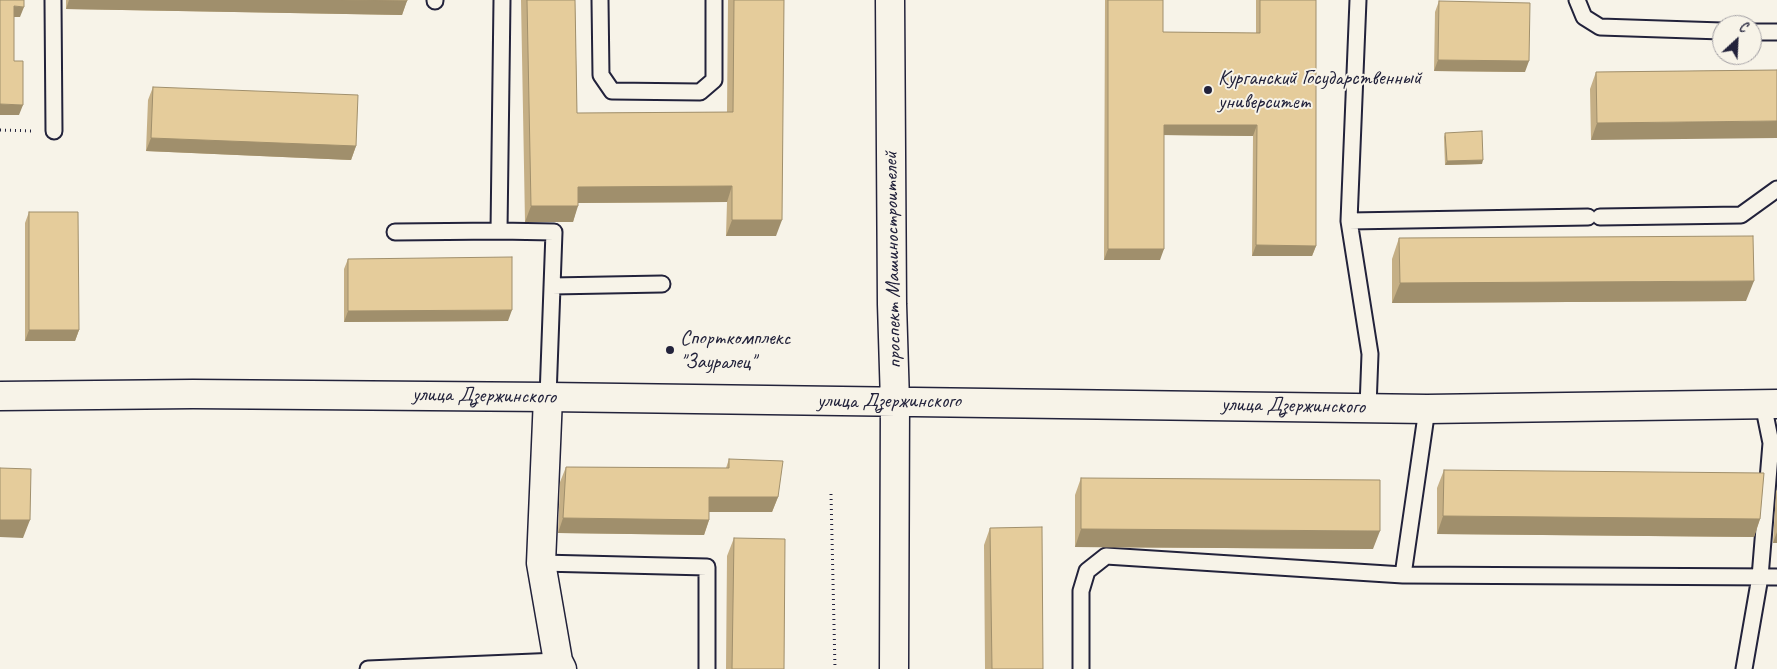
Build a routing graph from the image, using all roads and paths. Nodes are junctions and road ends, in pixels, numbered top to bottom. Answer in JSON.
{"nodes":[{"id":1,"x":53,"y":0,"type":"edge"},
{"id":2,"x":502,"y":0,"type":"edge"},
{"id":3,"x":600,"y":0,"type":"edge"},
{"id":4,"x":714,"y":0,"type":"edge"},
{"id":5,"x":890,"y":0,"type":"edge"},
{"id":6,"x":1358,"y":0,"type":"edge"},
{"id":7,"x":1577,"y":0,"type":"edge"},
{"id":8,"x":1712,"y":31,"type":"edge"},
{"id":9,"x":1762,"y":32,"type":"edge"},
{"id":10,"x":1777,"y":32,"type":"edge"},
{"id":11,"x":0,"y":130,"type":"edge"},
{"id":12,"x":54,"y":131,"type":"joint"},
{"id":13,"x":1777,"y":189,"type":"edge"},
{"id":14,"x":1349,"y":221,"type":"junction"},
{"id":15,"x":499,"y":231,"type":"junction"},
{"id":16,"x":395,"y":232,"type":"dead end"},
{"id":17,"x":662,"y":284,"type":"dead end"},
{"id":18,"x":552,"y":286,"type":"junction"},
{"id":19,"x":0,"y":396,"type":"edge"},
{"id":20,"x":548,"y":397,"type":"junction"},
{"id":21,"x":895,"y":402,"type":"junction"},
{"id":22,"x":1770,"y":404,"type":"edge"},
{"id":23,"x":1368,"y":407,"type":"junction"},
{"id":24,"x":1427,"y":408,"type":"junction"},
{"id":25,"x":831,"y":494,"type":"dead end"},
{"id":26,"x":541,"y":563,"type":"junction"},
{"id":27,"x":1403,"y":575,"type":"junction"},
{"id":28,"x":1760,"y":577,"type":"junction"},
{"id":29,"x":1777,"y":577,"type":"edge"},
{"id":30,"x":560,"y":665,"type":"edge"},
{"id":31,"x":368,"y":669,"type":"edge"},
{"id":32,"x":707,"y":669,"type":"edge"},
{"id":33,"x":835,"y":669,"type":"edge"},
{"id":34,"x":894,"y":669,"type":"edge"},
{"id":35,"x":1081,"y":669,"type":"edge"},
{"id":36,"x":1744,"y":669,"type":"edge"}],
"edges":[{"from":1,"to":12,"type":"lane"},
{"from":2,"to":15,"type":"lane"},
{"from":3,"to":4,"type":"lane"},
{"from":5,"to":21,"type":"main road","name":"проспект Машиностроителей"},
{"from":6,"to":14,"type":"lane"},
{"from":7,"to":8,"type":"lane"},
{"from":9,"to":10,"type":"lane"},
{"from":11,"to":12,"type":"path"},
{"from":13,"to":14,"type":"lane"},
{"from":14,"to":23,"type":"lane"},
{"from":15,"to":16,"type":"lane"},
{"from":15,"to":18,"type":"lane"},
{"from":17,"to":18,"type":"lane"},
{"from":18,"to":20,"type":"lane"},
{"from":19,"to":20,"type":"main road","name":"улица Дзержинского"},
{"from":20,"to":21,"type":"main road","name":"улица Дзержинского"},
{"from":20,"to":26,"type":"main road"},
{"from":21,"to":23,"type":"main road","name":"улица Дзержинского"},
{"from":21,"to":34,"type":"main road","name":"проспект Машиностроителей"},
{"from":22,"to":24,"type":"main road","name":"улица Дзержинского"},
{"from":22,"to":28,"type":"lane"},
{"from":23,"to":24,"type":"main road","name":"улица Дзержинского"},
{"from":24,"to":27,"type":"lane"},
{"from":25,"to":33,"type":"path"},
{"from":26,"to":30,"type":"main road"},
{"from":26,"to":32,"type":"lane"},
{"from":27,"to":28,"type":"lane"},
{"from":27,"to":35,"type":"lane"},
{"from":28,"to":29,"type":"lane"},
{"from":28,"to":36,"type":"lane"},
{"from":30,"to":31,"type":"lane"}]}
